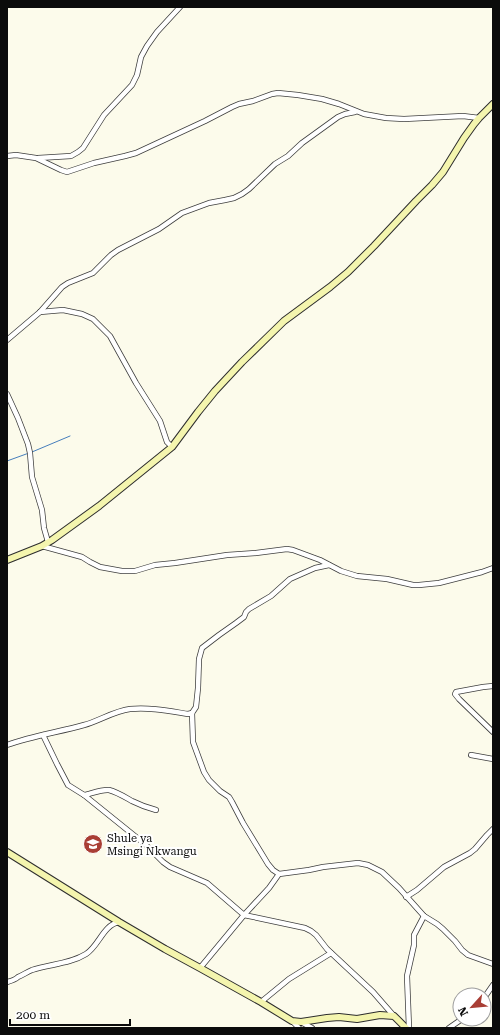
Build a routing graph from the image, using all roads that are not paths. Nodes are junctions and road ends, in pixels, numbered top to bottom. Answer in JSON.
{"nodes":[{"id":1,"x":180,"y":7,"type":"edge"},
{"id":2,"x":493,"y":104,"type":"edge"},
{"id":3,"x":356,"y":112,"type":"junction"},
{"id":4,"x":479,"y":118,"type":"junction"},
{"id":5,"x":7,"y":156,"type":"edge"},
{"id":6,"x":36,"y":158,"type":"junction"},
{"id":7,"x":40,"y":312,"type":"junction"},
{"id":8,"x":7,"y":340,"type":"edge"},
{"id":9,"x":7,"y":394,"type":"edge"},
{"id":10,"x":172,"y":447,"type":"junction"},
{"id":11,"x":48,"y":542,"type":"junction"},
{"id":12,"x":42,"y":546,"type":"junction"},
{"id":13,"x":7,"y":560,"type":"edge"},
{"id":14,"x":329,"y":565,"type":"junction"},
{"id":15,"x":493,"y":568,"type":"edge"},
{"id":16,"x":493,"y":686,"type":"edge"},
{"id":17,"x":192,"y":713,"type":"junction"},
{"id":18,"x":493,"y":732,"type":"edge"},
{"id":19,"x":43,"y":735,"type":"junction"},
{"id":20,"x":7,"y":745,"type":"edge"},
{"id":21,"x":471,"y":755,"type":"dead end"},
{"id":22,"x":493,"y":759,"type":"edge"},
{"id":23,"x":84,"y":795,"type":"junction"},
{"id":24,"x":156,"y":810,"type":"dead end"},
{"id":25,"x":493,"y":829,"type":"edge"},
{"id":26,"x":7,"y":852,"type":"edge"},
{"id":27,"x":279,"y":874,"type":"junction"},
{"id":28,"x":406,"y":897,"type":"junction"},
{"id":29,"x":244,"y":915,"type":"junction"},
{"id":30,"x":424,"y":916,"type":"junction"},
{"id":31,"x":119,"y":922,"type":"junction"},
{"id":32,"x":330,"y":953,"type":"junction"},
{"id":33,"x":493,"y":964,"type":"edge"},
{"id":34,"x":200,"y":968,"type":"junction"},
{"id":35,"x":7,"y":982,"type":"edge"},
{"id":36,"x":261,"y":1002,"type":"junction"},
{"id":37,"x":394,"y":1016,"type":"junction"},
{"id":38,"x":300,"y":1025,"type":"edge"},
{"id":39,"x":312,"y":1028,"type":"edge"},
{"id":40,"x":406,"y":1028,"type":"edge"},
{"id":41,"x":409,"y":1028,"type":"edge"}],
"edges":[{"from":1,"to":6,"type":"street"},
{"from":2,"to":4,"type":"street"},
{"from":3,"to":4,"type":"street"},
{"from":3,"to":6,"type":"street"},
{"from":3,"to":7,"type":"street"},
{"from":4,"to":10,"type":"street"},
{"from":5,"to":6,"type":"street"},
{"from":7,"to":8,"type":"street"},
{"from":7,"to":10,"type":"street"},
{"from":9,"to":11,"type":"street"},
{"from":10,"to":11,"type":"street"},
{"from":11,"to":12,"type":"street"},
{"from":12,"to":13,"type":"street"},
{"from":12,"to":14,"type":"street"},
{"from":14,"to":15,"type":"street"},
{"from":14,"to":17,"type":"street"},
{"from":16,"to":18,"type":"street"},
{"from":17,"to":19,"type":"street"},
{"from":17,"to":27,"type":"street"},
{"from":19,"to":20,"type":"street"},
{"from":19,"to":23,"type":"street"},
{"from":21,"to":22,"type":"street"},
{"from":23,"to":24,"type":"street"},
{"from":23,"to":29,"type":"street"},
{"from":25,"to":28,"type":"street"},
{"from":26,"to":31,"type":"street"},
{"from":27,"to":28,"type":"street"},
{"from":27,"to":29,"type":"street"},
{"from":28,"to":30,"type":"street"},
{"from":29,"to":32,"type":"street"},
{"from":29,"to":34,"type":"street"},
{"from":30,"to":33,"type":"street"},
{"from":30,"to":41,"type":"street"},
{"from":31,"to":34,"type":"street"},
{"from":31,"to":35,"type":"street"},
{"from":32,"to":36,"type":"street"},
{"from":32,"to":37,"type":"street"},
{"from":34,"to":36,"type":"street"},
{"from":36,"to":38,"type":"street"},
{"from":37,"to":38,"type":"street"},
{"from":37,"to":40,"type":"street"},
{"from":38,"to":39,"type":"street"}]}
